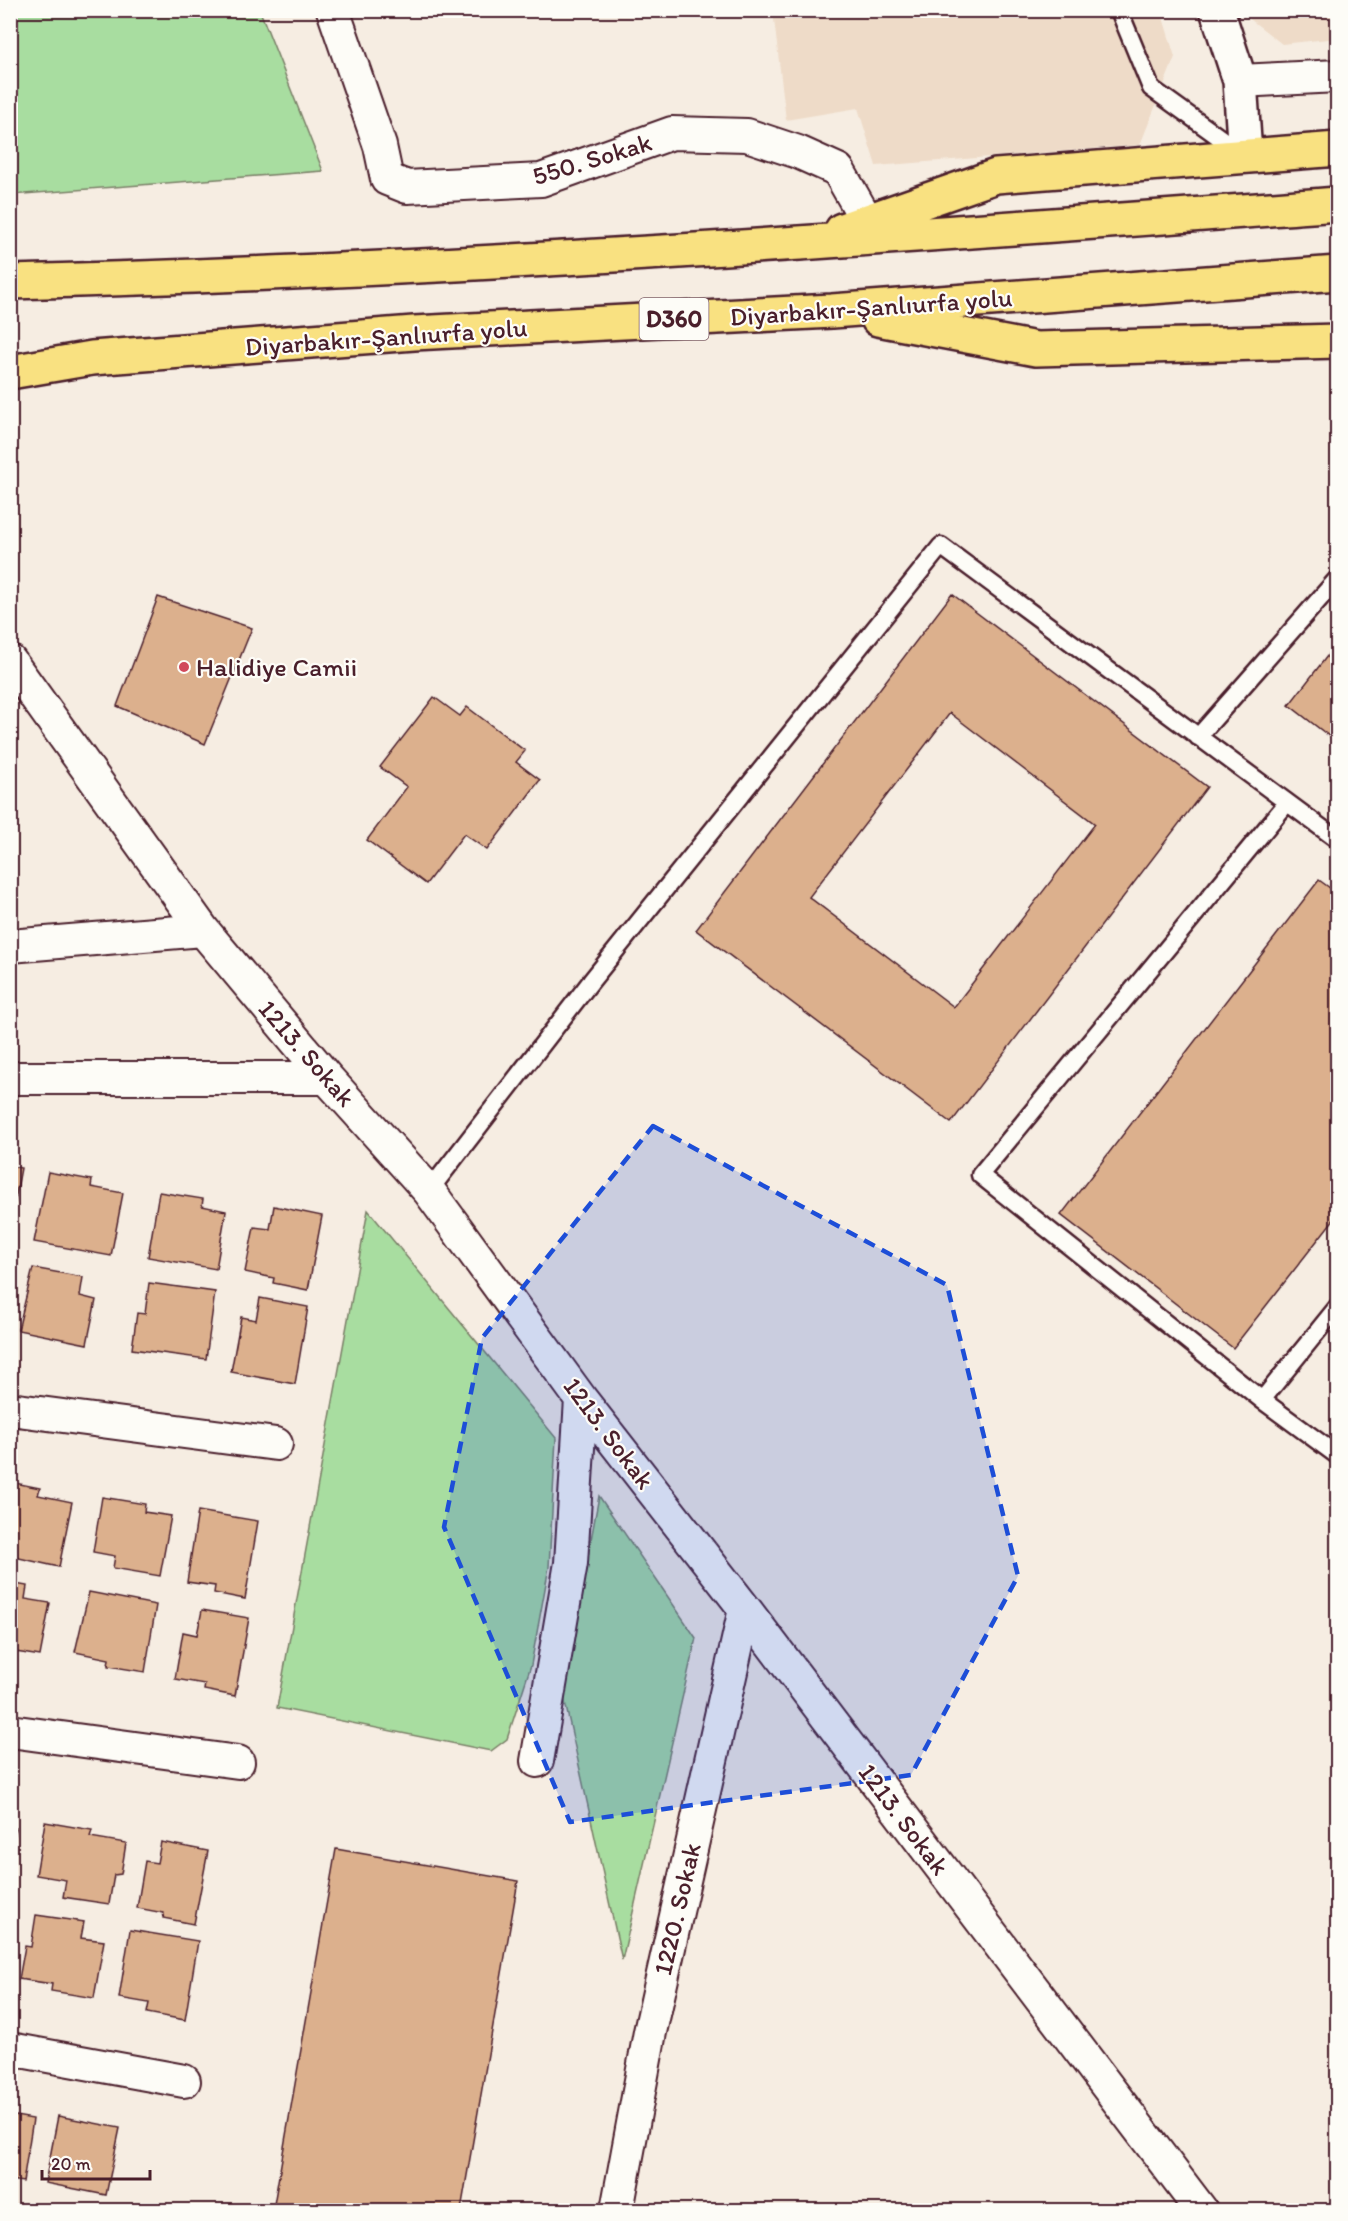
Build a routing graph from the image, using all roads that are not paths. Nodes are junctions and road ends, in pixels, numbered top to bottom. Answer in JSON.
{"nodes":[{"id":1,"x":333,"y":10,"type":"edge"},
{"id":2,"x":1119,"y":10,"type":"edge"},
{"id":3,"x":1217,"y":10,"type":"edge"},
{"id":4,"x":1338,"y":76,"type":"edge"},
{"id":5,"x":1240,"y":81,"type":"junction"},
{"id":6,"x":1338,"y":148,"type":"edge"},
{"id":7,"x":1245,"y":155,"type":"junction"},
{"id":8,"x":1338,"y":204,"type":"edge"},
{"id":9,"x":867,"y":221,"type":"junction"},
{"id":10,"x":801,"y":244,"type":"junction"},
{"id":11,"x":1338,"y":273,"type":"edge"},
{"id":12,"x":10,"y":282,"type":"edge"},
{"id":13,"x":832,"y":311,"type":"junction"},
{"id":14,"x":1338,"y":340,"type":"edge"},
{"id":15,"x":10,"y":372,"type":"edge"},
{"id":16,"x":1338,"y":578,"type":"edge"},
{"id":17,"x":10,"y":661,"type":"edge"},
{"id":18,"x":1198,"y":737,"type":"junction"},
{"id":19,"x":1287,"y":802,"type":"junction"},
{"id":20,"x":1338,"y":840,"type":"edge"},
{"id":21,"x":203,"y":930,"type":"junction"},
{"id":22,"x":10,"y":946,"type":"edge"},
{"id":23,"x":10,"y":1078,"type":"edge"},
{"id":24,"x":327,"y":1078,"type":"junction"},
{"id":25,"x":429,"y":1191,"type":"junction"},
{"id":26,"x":1338,"y":1306,"type":"edge"},
{"id":27,"x":581,"y":1399,"type":"junction"},
{"id":28,"x":1262,"y":1400,"type":"junction"},
{"id":29,"x":10,"y":1409,"type":"edge"},
{"id":30,"x":276,"y":1444,"type":"dead end"},
{"id":31,"x":1338,"y":1456,"type":"edge"},
{"id":32,"x":745,"y":1609,"type":"junction"},
{"id":33,"x":10,"y":1731,"type":"edge"},
{"id":34,"x":537,"y":1761,"type":"dead end"},
{"id":35,"x":238,"y":1762,"type":"dead end"},
{"id":36,"x":10,"y":2049,"type":"edge"},
{"id":37,"x":184,"y":2081,"type":"dead end"},
{"id":38,"x":617,"y":2211,"type":"edge"},
{"id":39,"x":1201,"y":2211,"type":"edge"}],
"edges":[{"from":1,"to":9,"type":"street","name":"550. Sokak"},
{"from":2,"to":7,"type":"lane"},
{"from":3,"to":5,"type":"street"},
{"from":4,"to":5,"type":"street"},
{"from":5,"to":7,"type":"street"},
{"from":6,"to":7,"type":"highway"},
{"from":7,"to":9,"type":"highway"},
{"from":8,"to":10,"type":"highway"},
{"from":9,"to":10,"type":"highway"},
{"from":10,"to":12,"type":"highway"},
{"from":11,"to":13,"type":"highway","name":"Diyarbakır-Şanlıurfa yolu","number":"D360"},
{"from":13,"to":14,"type":"highway"},
{"from":13,"to":15,"type":"highway","name":"Diyarbakır-Şanlıurfa yolu","number":"D360"},
{"from":16,"to":18,"type":"lane"},
{"from":17,"to":21,"type":"street","name":"1213. Sokak"},
{"from":18,"to":19,"type":"lane"},
{"from":18,"to":25,"type":"lane"},
{"from":19,"to":20,"type":"lane"},
{"from":19,"to":28,"type":"lane"},
{"from":21,"to":22,"type":"street"},
{"from":21,"to":24,"type":"street","name":"1213. Sokak"},
{"from":23,"to":24,"type":"street"},
{"from":24,"to":25,"type":"street","name":"1213. Sokak"},
{"from":25,"to":27,"type":"street","name":"1213. Sokak"},
{"from":26,"to":28,"type":"lane"},
{"from":27,"to":32,"type":"street","name":"1213. Sokak"},
{"from":27,"to":34,"type":"street"},
{"from":28,"to":31,"type":"lane"},
{"from":29,"to":30,"type":"street"},
{"from":32,"to":38,"type":"street","name":"1220. Sokak"},
{"from":32,"to":39,"type":"street","name":"1213. Sokak"},
{"from":33,"to":35,"type":"street"},
{"from":36,"to":37,"type":"street"}]}
